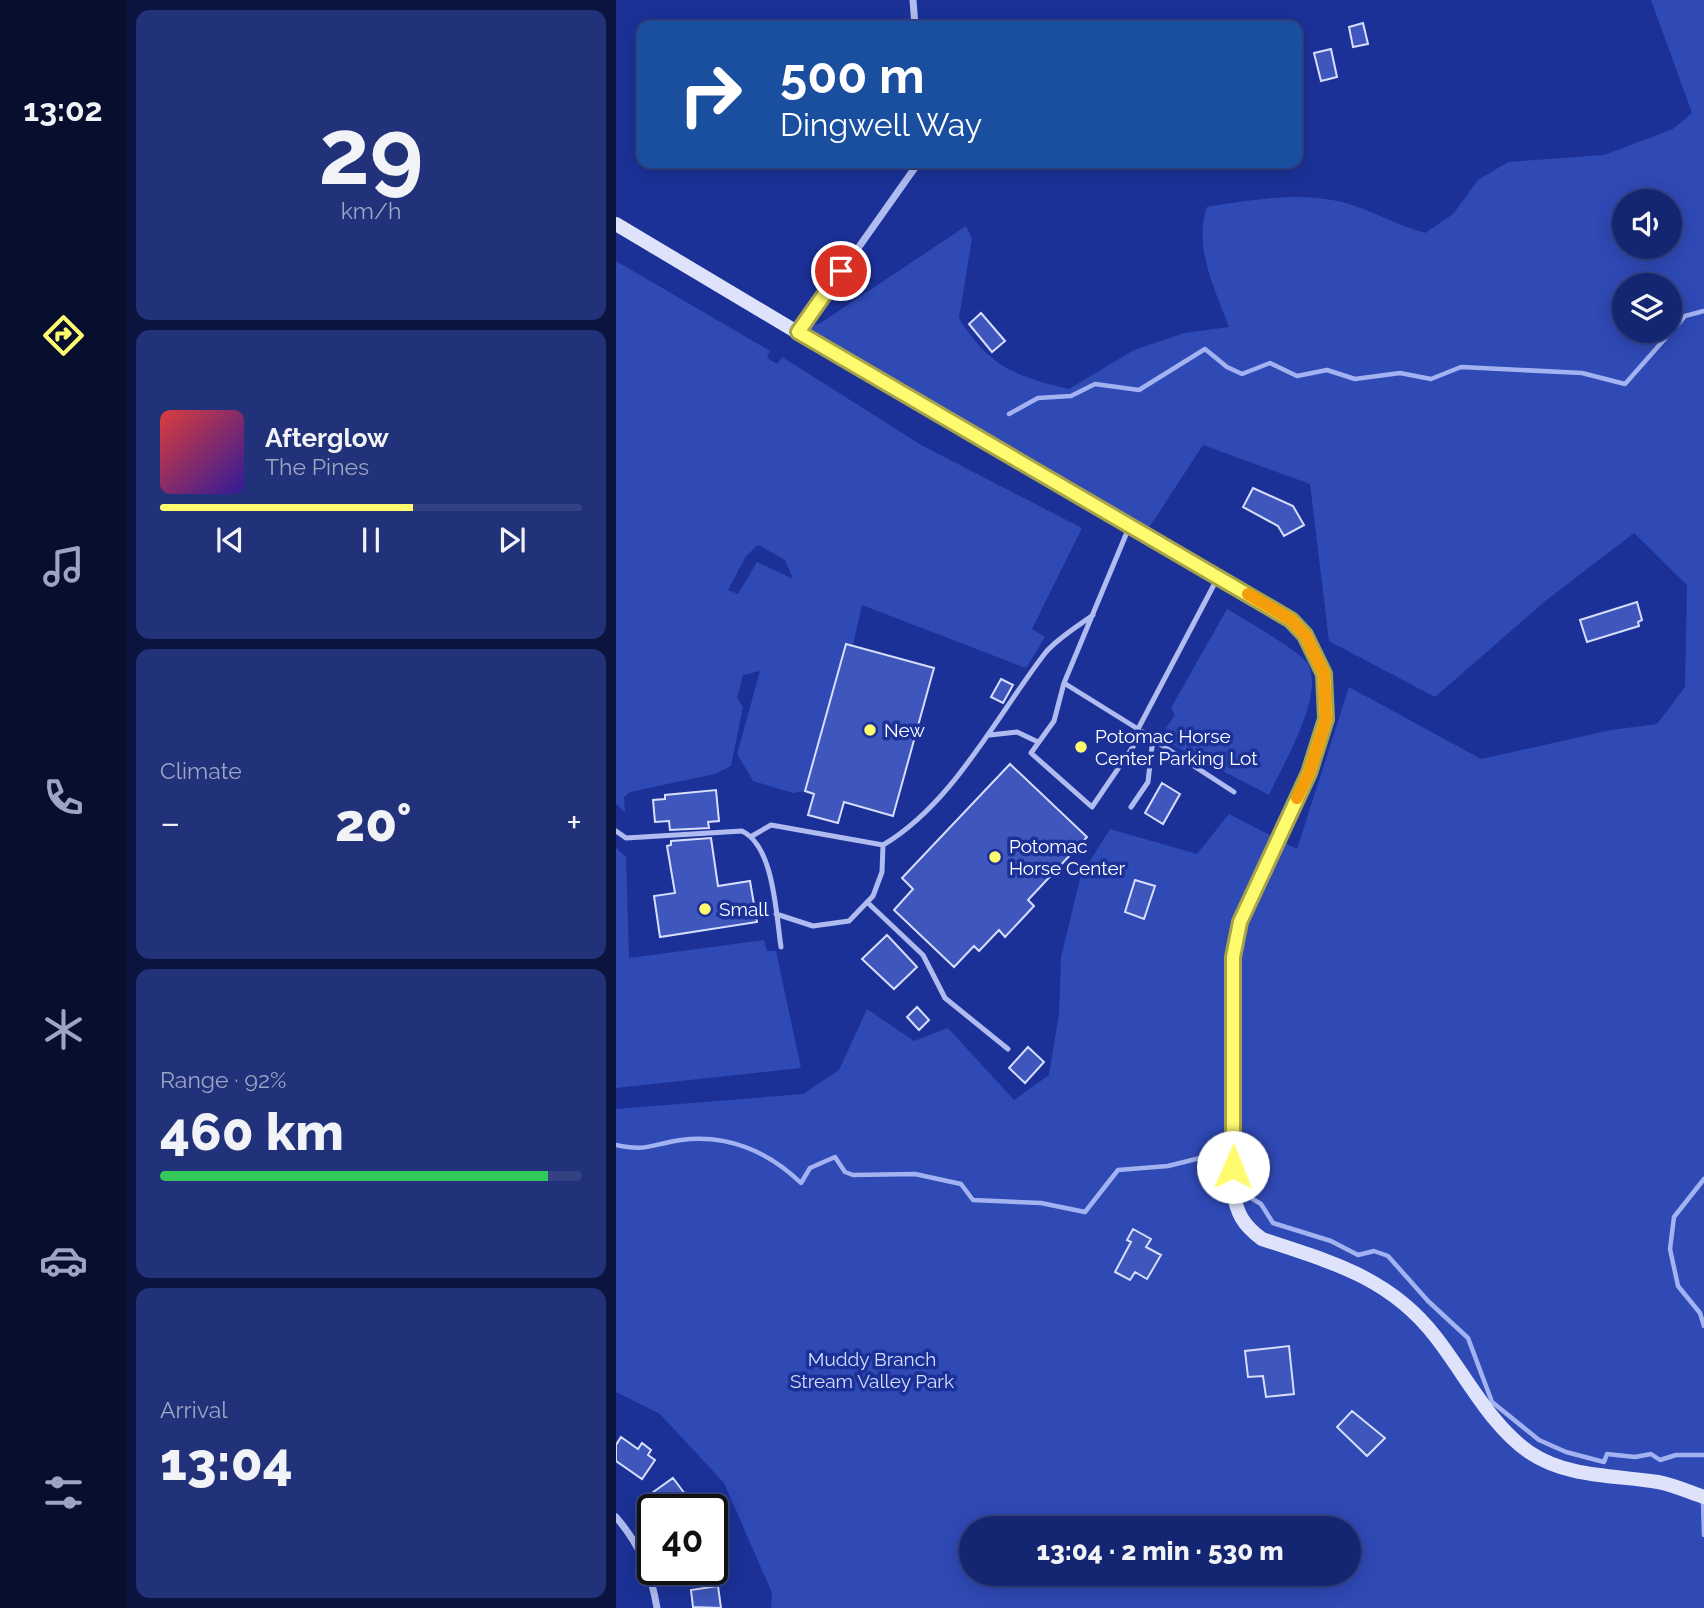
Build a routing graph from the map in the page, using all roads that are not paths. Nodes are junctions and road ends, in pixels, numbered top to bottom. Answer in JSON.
{"nodes":[{"id":1,"x":913,"y":0,"type":"edge"},
{"id":2,"x":915,"y":21,"type":"edge"},
{"id":3,"x":912,"y":168,"type":"edge"},
{"id":4,"x":616,"y":224,"type":"edge"},
{"id":5,"x":798,"y":332,"type":"junction"},
{"id":6,"x":1130,"y":525,"type":"junction"},
{"id":7,"x":1218,"y":576,"type":"junction"},
{"id":8,"x":1093,"y":615,"type":"junction"},
{"id":9,"x":1064,"y":682,"type":"junction"},
{"id":10,"x":1140,"y":730,"type":"junction"},
{"id":11,"x":990,"y":735,"type":"junction"},
{"id":12,"x":1153,"y":737,"type":"junction"},
{"id":13,"x":1038,"y":742,"type":"junction"},
{"id":14,"x":1234,"y":792,"type":"dead end"},
{"id":15,"x":1131,"y":807,"type":"dead end"},
{"id":16,"x":616,"y":831,"type":"edge"},
{"id":17,"x":752,"y":836,"type":"junction"},
{"id":18,"x":626,"y":838,"type":"junction"},
{"id":19,"x":616,"y":839,"type":"edge"},
{"id":20,"x":883,"y":845,"type":"junction"},
{"id":21,"x":867,"y":902,"type":"junction"},
{"id":22,"x":776,"y":914,"type":"junction"},
{"id":23,"x":781,"y":947,"type":"dead end"},
{"id":24,"x":1009,"y":1049,"type":"dead end"},
{"id":25,"x":1698,"y":1495,"type":"edge"},
{"id":26,"x":616,"y":1517,"type":"edge"},
{"id":27,"x":657,"y":1608,"type":"edge"}],
"edges":[{"from":1,"to":2,"type":"street"},
{"from":3,"to":5,"type":"street"},
{"from":4,"to":5,"type":"street"},
{"from":5,"to":6,"type":"street"},
{"from":6,"to":7,"type":"street"},
{"from":6,"to":8,"type":"lane"},
{"from":7,"to":10,"type":"lane"},
{"from":7,"to":25,"type":"street"},
{"from":8,"to":9,"type":"lane"},
{"from":8,"to":11,"type":"lane"},
{"from":9,"to":10,"type":"lane"},
{"from":9,"to":13,"type":"lane"},
{"from":10,"to":12,"type":"lane"},
{"from":10,"to":13,"type":"lane"},
{"from":11,"to":13,"type":"lane"},
{"from":11,"to":20,"type":"lane"},
{"from":12,"to":14,"type":"lane"},
{"from":12,"to":15,"type":"lane"},
{"from":16,"to":18,"type":"lane"},
{"from":17,"to":18,"type":"lane"},
{"from":17,"to":20,"type":"lane"},
{"from":17,"to":22,"type":"lane"},
{"from":18,"to":19,"type":"lane"},
{"from":20,"to":21,"type":"lane"},
{"from":21,"to":22,"type":"lane"},
{"from":21,"to":24,"type":"lane"},
{"from":22,"to":23,"type":"lane"},
{"from":26,"to":27,"type":"street"}]}
